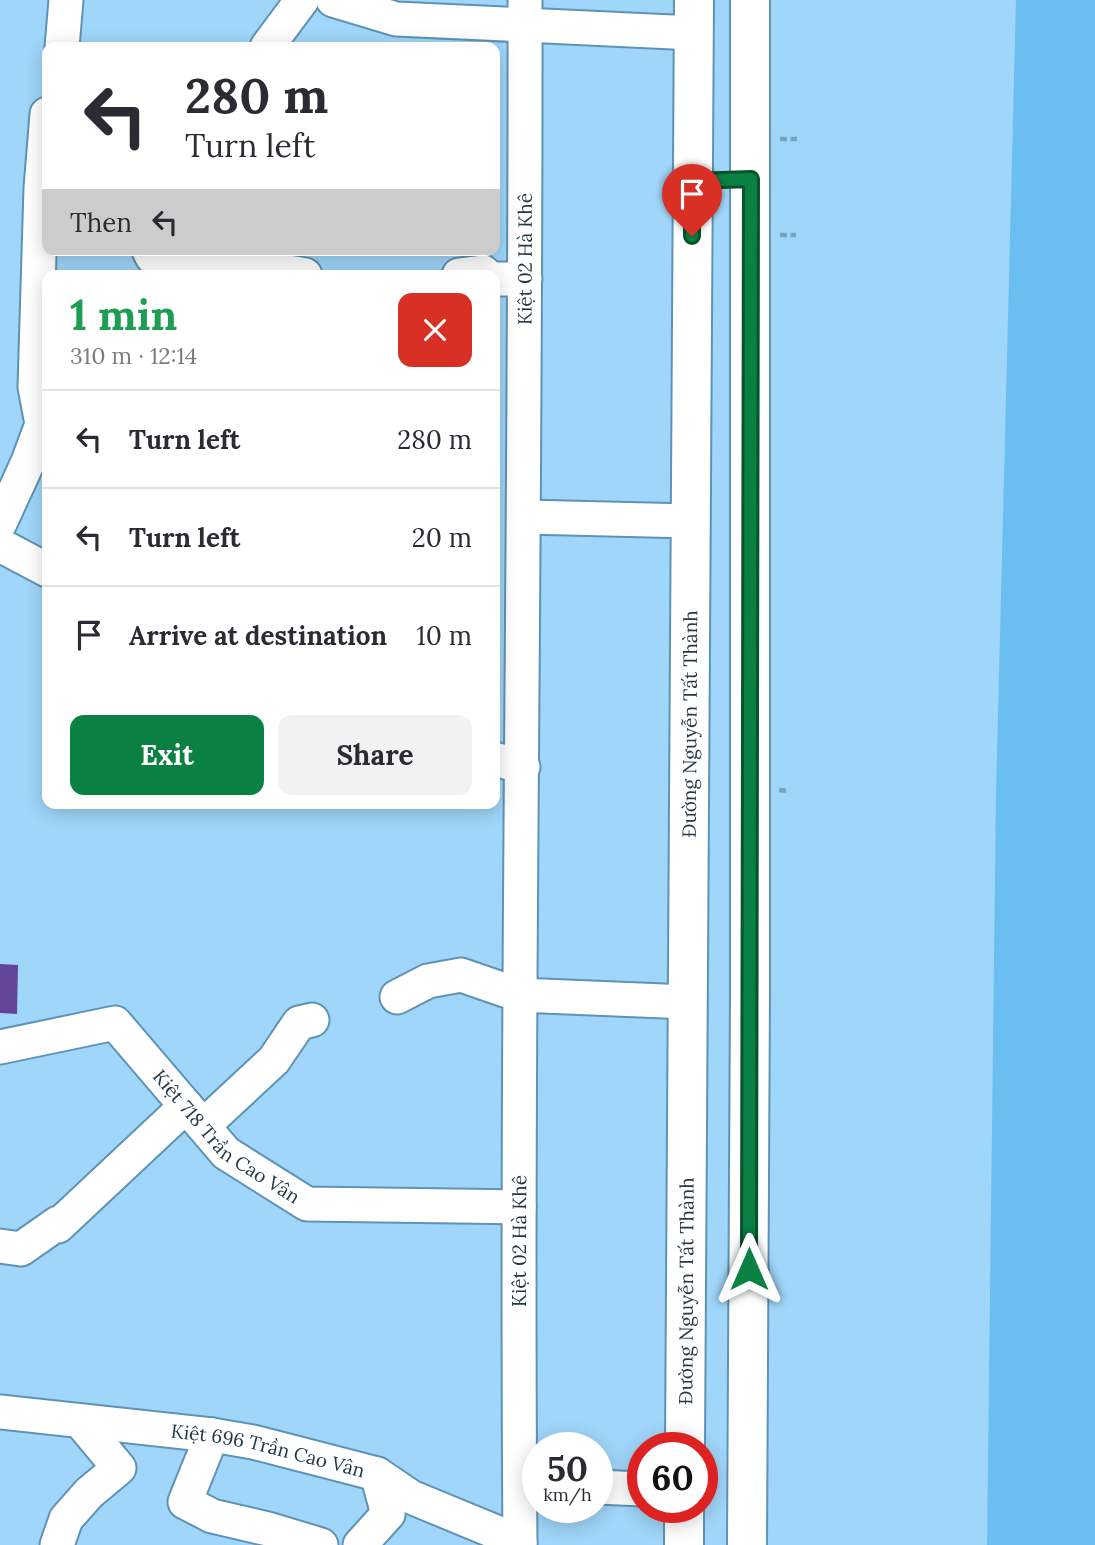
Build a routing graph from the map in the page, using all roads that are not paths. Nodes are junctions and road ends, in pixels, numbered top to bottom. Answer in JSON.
{"nodes":[{"id":1,"x":66,"y":0,"type":"edge"},
{"id":2,"x":302,"y":0,"type":"edge"},
{"id":3,"x":333,"y":0,"type":"edge"},
{"id":4,"x":750,"y":0,"type":"edge"},
{"id":5,"x":525,"y":13,"type":"edge"},
{"id":6,"x":694,"y":17,"type":"edge"},
{"id":7,"x":62,"y":42,"type":"edge"},
{"id":8,"x":271,"y":42,"type":"edge"},
{"id":9,"x":42,"y":176,"type":"edge"},
{"id":10,"x":751,"y":179,"type":"junction"},
{"id":11,"x":692,"y":181,"type":"junction"},
{"id":12,"x":42,"y":247,"type":"edge"},
{"id":13,"x":148,"y":263,"type":"edge"},
{"id":14,"x":267,"y":270,"type":"edge"},
{"id":15,"x":510,"y":279,"type":"edge"},
{"id":16,"x":42,"y":342,"type":"edge"},
{"id":17,"x":42,"y":439,"type":"edge"},
{"id":18,"x":514,"y":497,"type":"edge"},
{"id":19,"x":691,"y":521,"type":"junction"},
{"id":20,"x":0,"y":523,"type":"edge"},
{"id":21,"x":0,"y":545,"type":"edge"},
{"id":22,"x":42,"y":567,"type":"edge"},
{"id":23,"x":509,"y":763,"type":"edge"},
{"id":24,"x":690,"y":835,"type":"junction"},
{"id":25,"x":750,"y":836,"type":"junction"},
{"id":26,"x":519,"y":995,"type":"junction"},
{"id":27,"x":397,"y":997,"type":"dead end"},
{"id":28,"x":688,"y":1002,"type":"junction"},
{"id":29,"x":312,"y":1020,"type":"dead end"},
{"id":30,"x":0,"y":1047,"type":"edge"},
{"id":31,"x":194,"y":1116,"type":"junction"},
{"id":32,"x":519,"y":1208,"type":"junction"},
{"id":33,"x":0,"y":1246,"type":"edge"},
{"id":34,"x":0,"y":1412,"type":"edge"},
{"id":35,"x":80,"y":1421,"type":"junction"},
{"id":36,"x":526,"y":1432,"type":"edge"},
{"id":37,"x":685,"y":1432,"type":"edge"},
{"id":38,"x":212,"y":1435,"type":"junction"},
{"id":39,"x":377,"y":1474,"type":"junction"},
{"id":40,"x":523,"y":1523,"type":"edge"},
{"id":41,"x":684,"y":1523,"type":"edge"},
{"id":42,"x":233,"y":1534,"type":"edge"},
{"id":43,"x":520,"y":1544,"type":"edge"},
{"id":44,"x":57,"y":1545,"type":"edge"},
{"id":45,"x":321,"y":1545,"type":"edge"},
{"id":46,"x":360,"y":1545,"type":"edge"},
{"id":47,"x":684,"y":1545,"type":"edge"},
{"id":48,"x":747,"y":1545,"type":"edge"}],
"edges":[{"from":1,"to":7,"type":"street"},
{"from":2,"to":8,"type":"street"},
{"from":3,"to":5,"type":"street"},
{"from":4,"to":10,"type":"main road"},
{"from":5,"to":6,"type":"street"},
{"from":5,"to":15,"type":"street","name":"Kiệt 02 Hà Khê"},
{"from":6,"to":11,"type":"main road","name":"Đường Nguyễn Tất Thành"},
{"from":9,"to":12,"type":"street"},
{"from":10,"to":11,"type":"main road"},
{"from":10,"to":25,"type":"main road"},
{"from":11,"to":19,"type":"main road","name":"Đường Nguyễn Tất Thành"},
{"from":13,"to":14,"type":"street"},
{"from":15,"to":18,"type":"street","name":"Kiệt 02 Hà Khê"},
{"from":16,"to":17,"type":"street"},
{"from":17,"to":20,"type":"street"},
{"from":18,"to":19,"type":"street"},
{"from":18,"to":23,"type":"street","name":"Kiệt 02 Hà Khê"},
{"from":19,"to":24,"type":"main road","name":"Đường Nguyễn Tất Thành"},
{"from":21,"to":22,"type":"street"},
{"from":23,"to":26,"type":"street","name":"Kiệt 02 Hà Khê"},
{"from":24,"to":25,"type":"main road"},
{"from":24,"to":28,"type":"main road","name":"Đường Nguyễn Tất Thành"},
{"from":25,"to":48,"type":"main road"},
{"from":26,"to":27,"type":"street"},
{"from":26,"to":28,"type":"street"},
{"from":26,"to":32,"type":"street","name":"Kiệt 02 Hà Khê"},
{"from":28,"to":37,"type":"main road","name":"Đường Nguyễn Tất Thành"},
{"from":29,"to":31,"type":"street"},
{"from":30,"to":31,"type":"street","name":"Kiệt 718 Trần Cao Vân"},
{"from":31,"to":32,"type":"street","name":"Kiệt 718 Trần Cao Vân"},
{"from":31,"to":33,"type":"street"},
{"from":32,"to":36,"type":"street","name":"Kiệt 02 Hà Khê"},
{"from":34,"to":35,"type":"street","name":"Kiệt 696 Trần Cao Vân"},
{"from":35,"to":38,"type":"street","name":"Kiệt 696 Trần Cao Vân"},
{"from":35,"to":44,"type":"street"},
{"from":38,"to":39,"type":"street","name":"Kiệt 696 Trần Cao Vân"},
{"from":38,"to":42,"type":"street"},
{"from":39,"to":43,"type":"street","name":"Kiệt 696 Trần Cao Vân"},
{"from":39,"to":46,"type":"street"},
{"from":40,"to":43,"type":"street","name":"Kiệt 02 Hà Khê"},
{"from":41,"to":47,"type":"main road"},
{"from":42,"to":45,"type":"street"}]}
